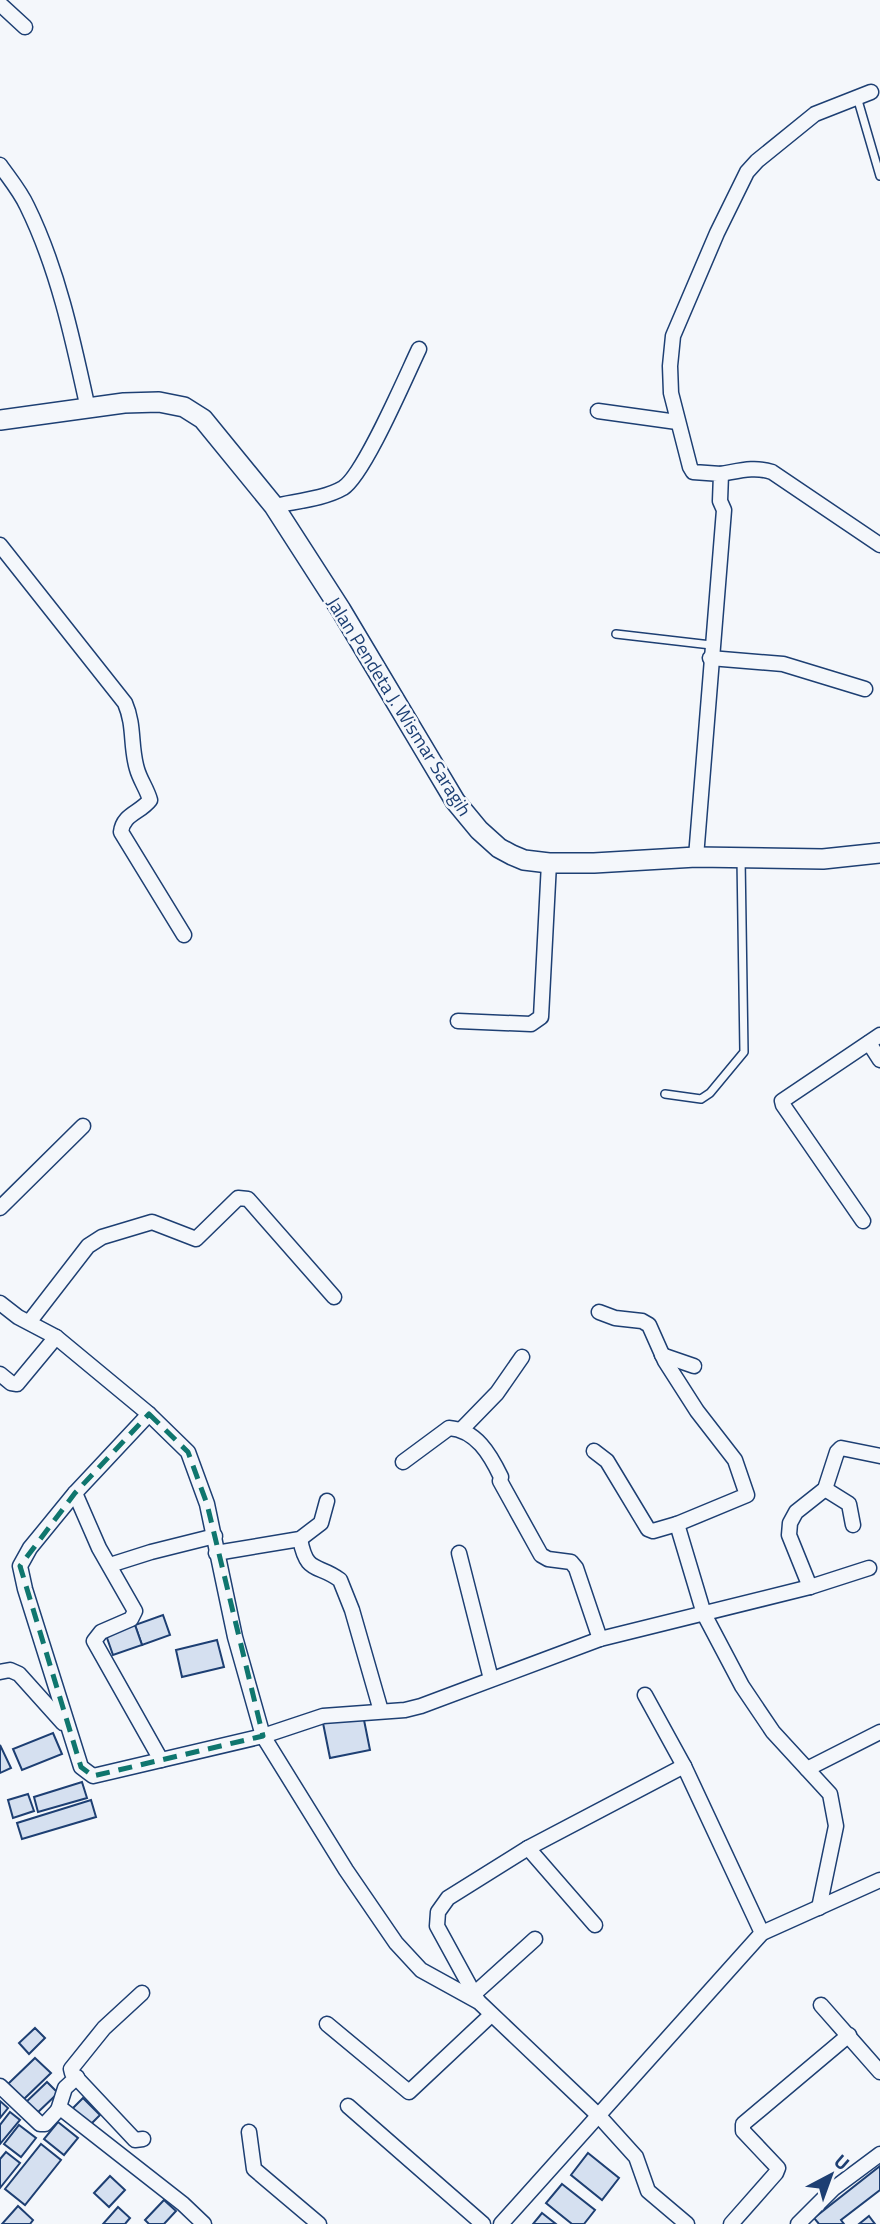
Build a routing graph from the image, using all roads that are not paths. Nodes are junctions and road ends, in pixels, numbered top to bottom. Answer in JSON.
{"nodes":[{"id":1,"x":0,"y":4,"type":"edge"},
{"id":2,"x":24,"y":27,"type":"dead end"},
{"id":3,"x":864,"y":94,"type":"joint"},
{"id":4,"x":0,"y":165,"type":"edge"},
{"id":5,"x":880,"y":176,"type":"edge"},
{"id":6,"x":419,"y":349,"type":"dead end"},
{"id":7,"x":88,"y":408,"type":"junction"},
{"id":8,"x":598,"y":411,"type":"dead end"},
{"id":9,"x":0,"y":420,"type":"edge"},
{"id":10,"x":677,"y":422,"type":"junction"},
{"id":11,"x":721,"y":474,"type":"junction"},
{"id":12,"x":274,"y":506,"type":"junction"},
{"id":13,"x":0,"y":545,"type":"edge"},
{"id":14,"x":880,"y":545,"type":"edge"},
{"id":15,"x":616,"y":634,"type":"dead end"},
{"id":16,"x":711,"y":652,"type":"junction"},
{"id":17,"x":865,"y":689,"type":"dead end"},
{"id":18,"x":880,"y":853,"type":"edge"},
{"id":19,"x":696,"y":857,"type":"junction"},
{"id":20,"x":741,"y":858,"type":"junction"},
{"id":21,"x":549,"y":863,"type":"junction"},
{"id":22,"x":184,"y":935,"type":"dead end"},
{"id":23,"x":458,"y":1021,"type":"dead end"},
{"id":24,"x":874,"y":1039,"type":"edge"},
{"id":25,"x":880,"y":1060,"type":"edge"},
{"id":26,"x":665,"y":1094,"type":"dead end"},
{"id":27,"x":83,"y":1126,"type":"dead end"},
{"id":28,"x":0,"y":1208,"type":"edge"},
{"id":29,"x":863,"y":1221,"type":"dead end"},
{"id":30,"x":334,"y":1297,"type":"dead end"},
{"id":31,"x":0,"y":1303,"type":"edge"},
{"id":32,"x":599,"y":1312,"type":"dead end"},
{"id":33,"x":30,"y":1321,"type":"junction"},
{"id":34,"x":56,"y":1337,"type":"junction"},
{"id":35,"x":662,"y":1355,"type":"junction"},
{"id":36,"x":522,"y":1357,"type":"dead end"},
{"id":37,"x":694,"y":1366,"type":"dead end"},
{"id":38,"x":0,"y":1374,"type":"edge"},
{"id":39,"x":149,"y":1414,"type":"junction"},
{"id":40,"x":462,"y":1429,"type":"junction"},
{"id":41,"x":594,"y":1451,"type":"dead end"},
{"id":42,"x":880,"y":1456,"type":"edge"},
{"id":43,"x":403,"y":1462,"type":"dead end"},
{"id":44,"x":825,"y":1489,"type":"junction"},
{"id":45,"x":75,"y":1493,"type":"junction"},
{"id":46,"x":327,"y":1501,"type":"dead end"},
{"id":47,"x":677,"y":1524,"type":"junction"},
{"id":48,"x":853,"y":1525,"type":"dead end"},
{"id":49,"x":215,"y":1535,"type":"junction"},
{"id":50,"x":300,"y":1539,"type":"junction"},
{"id":51,"x":216,"y":1553,"type":"junction"},
{"id":52,"x":459,"y":1553,"type":"dead end"},
{"id":53,"x":110,"y":1565,"type":"junction"},
{"id":54,"x":869,"y":1568,"type":"dead end"},
{"id":55,"x":810,"y":1587,"type":"junction"},
{"id":56,"x":704,"y":1614,"type":"junction"},
{"id":57,"x":600,"y":1639,"type":"junction"},
{"id":58,"x":0,"y":1672,"type":"edge"},
{"id":59,"x":491,"y":1679,"type":"junction"},
{"id":60,"x":645,"y":1695,"type":"dead end"},
{"id":61,"x":381,"y":1711,"type":"junction"},
{"id":62,"x":68,"y":1728,"type":"junction"},
{"id":63,"x":880,"y":1732,"type":"edge"},
{"id":64,"x":263,"y":1737,"type":"junction"},
{"id":65,"x":161,"y":1760,"type":"junction"},
{"id":66,"x":684,"y":1766,"type":"junction"},
{"id":67,"x":807,"y":1769,"type":"junction"},
{"id":68,"x":528,"y":1848,"type":"junction"},
{"id":69,"x":880,"y":1880,"type":"edge"},
{"id":70,"x":819,"y":1908,"type":"junction"},
{"id":71,"x":595,"y":1925,"type":"dead end"},
{"id":72,"x":762,"y":1933,"type":"junction"},
{"id":73,"x":535,"y":1939,"type":"dead end"},
{"id":74,"x":142,"y":1993,"type":"dead end"},
{"id":75,"x":476,"y":1998,"type":"junction"},
{"id":76,"x":821,"y":2005,"type":"dead end"},
{"id":77,"x":491,"y":2015,"type":"junction"},
{"id":78,"x":327,"y":2024,"type":"dead end"},
{"id":79,"x":849,"y":2035,"type":"junction"},
{"id":80,"x":880,"y":2072,"type":"edge"},
{"id":81,"x":77,"y":2077,"type":"junction"},
{"id":82,"x":0,"y":2086,"type":"edge"},
{"id":83,"x":348,"y":2106,"type":"dead end"},
{"id":84,"x":58,"y":2110,"type":"junction"},
{"id":85,"x":599,"y":2116,"type":"junction"},
{"id":86,"x":248,"y":2132,"type":"dead end"},
{"id":87,"x":143,"y":2139,"type":"dead end"},
{"id":88,"x":880,"y":2154,"type":"edge"},
{"id":89,"x":204,"y":2224,"type":"edge"},
{"id":90,"x":319,"y":2224,"type":"edge"},
{"id":91,"x":483,"y":2224,"type":"edge"},
{"id":92,"x":501,"y":2224,"type":"edge"},
{"id":93,"x":687,"y":2224,"type":"edge"},
{"id":94,"x":731,"y":2224,"type":"edge"},
{"id":95,"x":798,"y":2224,"type":"edge"}],
"edges":[{"from":1,"to":2,"type":"street"},
{"from":3,"to":5,"type":"lane"},
{"from":3,"to":10,"type":"street"},
{"from":4,"to":7,"type":"street"},
{"from":6,"to":12,"type":"street"},
{"from":7,"to":9,"type":"street","name":"Jalan Pendeta J. Wismar Saragih"},
{"from":7,"to":12,"type":"street","name":"Jalan Pendeta J. Wismar Saragih"},
{"from":8,"to":10,"type":"street"},
{"from":10,"to":11,"type":"street"},
{"from":11,"to":14,"type":"street"},
{"from":11,"to":16,"type":"street"},
{"from":12,"to":21,"type":"street","name":"Jalan Pendeta J. Wismar Saragih"},
{"from":13,"to":22,"type":"street"},
{"from":15,"to":16,"type":"lane"},
{"from":16,"to":17,"type":"street"},
{"from":16,"to":19,"type":"street"},
{"from":18,"to":20,"type":"street","name":"Jalan Pendeta J. Wismar Saragih"},
{"from":19,"to":20,"type":"street","name":"Jalan Pendeta J. Wismar Saragih"},
{"from":19,"to":21,"type":"street","name":"Jalan Pendeta J. Wismar Saragih"},
{"from":20,"to":26,"type":"lane"},
{"from":21,"to":23,"type":"street"},
{"from":24,"to":25,"type":"street"},
{"from":24,"to":29,"type":"street"},
{"from":27,"to":28,"type":"street"},
{"from":30,"to":33,"type":"street"},
{"from":31,"to":33,"type":"street"},
{"from":32,"to":35,"type":"street"},
{"from":33,"to":34,"type":"street"},
{"from":34,"to":38,"type":"street"},
{"from":34,"to":39,"type":"street"},
{"from":35,"to":37,"type":"street"},
{"from":35,"to":47,"type":"street"},
{"from":36,"to":40,"type":"street"},
{"from":39,"to":45,"type":"street"},
{"from":39,"to":49,"type":"street"},
{"from":40,"to":43,"type":"street"},
{"from":40,"to":57,"type":"street"},
{"from":41,"to":47,"type":"street"},
{"from":42,"to":44,"type":"street"},
{"from":44,"to":48,"type":"street"},
{"from":44,"to":55,"type":"street"},
{"from":45,"to":53,"type":"street"},
{"from":45,"to":62,"type":"street"},
{"from":46,"to":50,"type":"street"},
{"from":47,"to":56,"type":"street"},
{"from":49,"to":51,"type":"street"},
{"from":49,"to":53,"type":"street"},
{"from":50,"to":51,"type":"street"},
{"from":50,"to":61,"type":"street"},
{"from":51,"to":64,"type":"street"},
{"from":52,"to":59,"type":"street"},
{"from":53,"to":65,"type":"street"},
{"from":54,"to":55,"type":"street"},
{"from":55,"to":56,"type":"street"},
{"from":56,"to":57,"type":"street"},
{"from":56,"to":67,"type":"street"},
{"from":57,"to":59,"type":"street"},
{"from":58,"to":62,"type":"street"},
{"from":59,"to":61,"type":"street"},
{"from":60,"to":66,"type":"street"},
{"from":61,"to":64,"type":"street"},
{"from":62,"to":65,"type":"street"},
{"from":63,"to":67,"type":"street"},
{"from":64,"to":65,"type":"street"},
{"from":64,"to":75,"type":"street"},
{"from":66,"to":68,"type":"street"},
{"from":66,"to":72,"type":"street"},
{"from":67,"to":70,"type":"street"},
{"from":68,"to":71,"type":"street"},
{"from":68,"to":75,"type":"street"},
{"from":69,"to":70,"type":"street"},
{"from":70,"to":72,"type":"street"},
{"from":72,"to":85,"type":"street"},
{"from":73,"to":75,"type":"street"},
{"from":74,"to":81,"type":"street"},
{"from":75,"to":77,"type":"street"},
{"from":76,"to":79,"type":"street"},
{"from":77,"to":78,"type":"street"},
{"from":77,"to":85,"type":"street"},
{"from":79,"to":80,"type":"street"},
{"from":79,"to":94,"type":"street"},
{"from":81,"to":84,"type":"street"},
{"from":81,"to":87,"type":"street"},
{"from":82,"to":84,"type":"street"},
{"from":83,"to":91,"type":"street"},
{"from":84,"to":89,"type":"street"},
{"from":85,"to":92,"type":"street"},
{"from":85,"to":93,"type":"street"},
{"from":86,"to":90,"type":"street"},
{"from":88,"to":95,"type":"street"}]}
